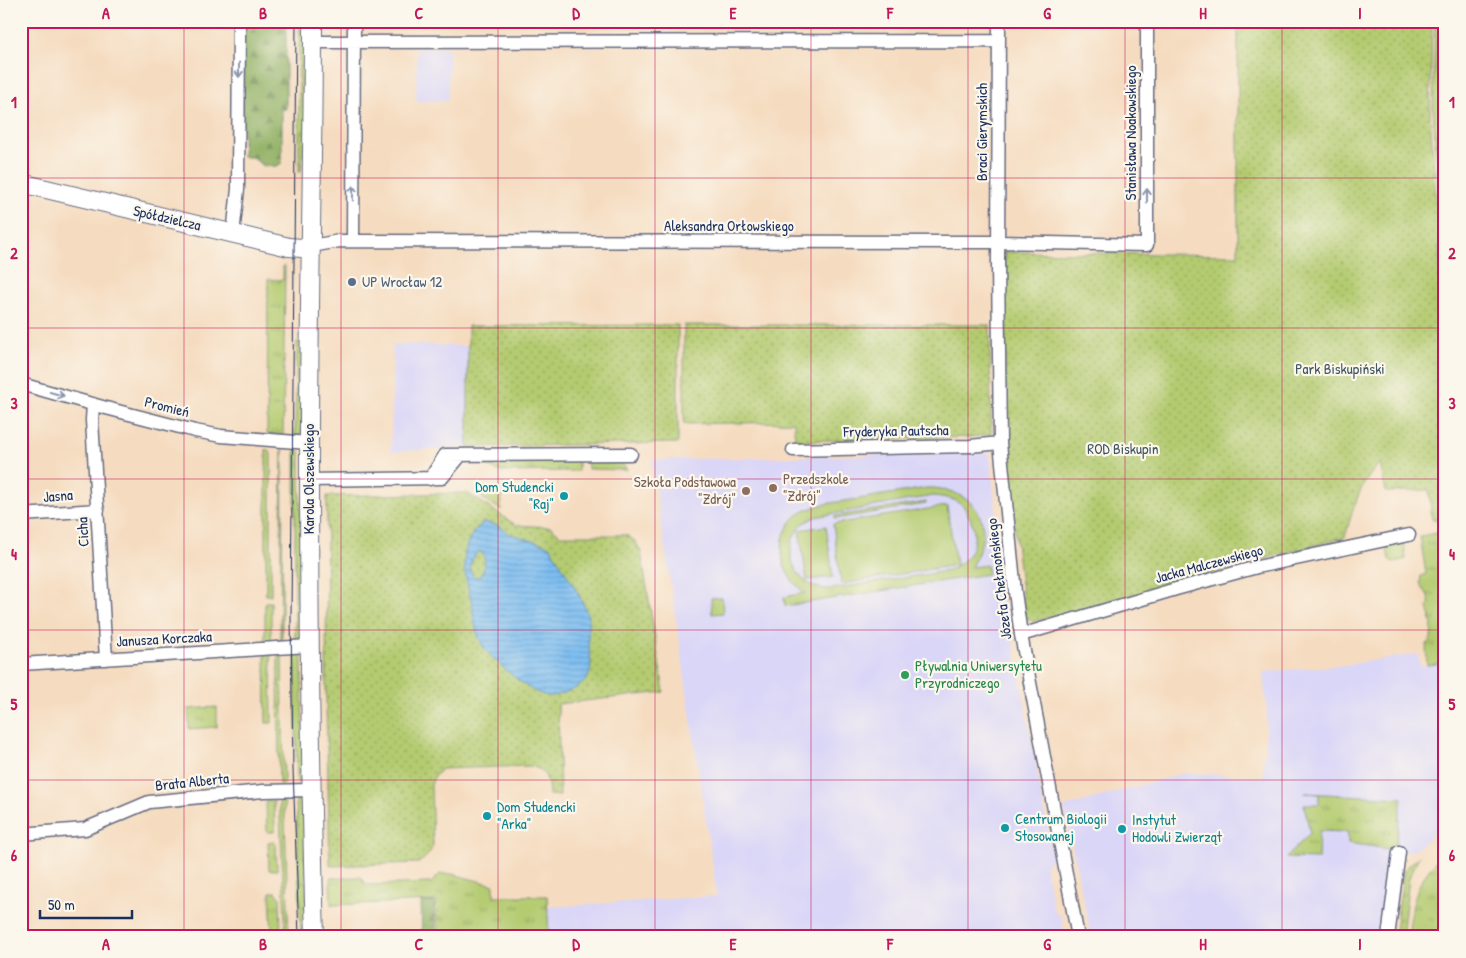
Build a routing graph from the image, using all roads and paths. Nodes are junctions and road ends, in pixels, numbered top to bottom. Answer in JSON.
{"nodes":[{"id":1,"x":239,"y":21,"type":"edge"},
{"id":2,"x":313,"y":21,"type":"edge"},
{"id":3,"x":354,"y":21,"type":"edge"},
{"id":4,"x":999,"y":21,"type":"edge"},
{"id":5,"x":1147,"y":21,"type":"edge"},
{"id":6,"x":999,"y":41,"type":"junction"},
{"id":7,"x":313,"y":42,"type":"junction"},
{"id":8,"x":354,"y":42,"type":"junction"},
{"id":9,"x":21,"y":183,"type":"edge"},
{"id":10,"x":233,"y":234,"type":"junction"},
{"id":11,"x":353,"y":241,"type":"junction"},
{"id":12,"x":998,"y":242,"type":"junction"},
{"id":13,"x":1147,"y":245,"type":"joint"},
{"id":14,"x":312,"y":246,"type":"junction"},
{"id":15,"x":21,"y":384,"type":"edge"},
{"id":16,"x":93,"y":404,"type":"junction"},
{"id":17,"x":309,"y":443,"type":"junction"},
{"id":18,"x":1000,"y":443,"type":"junction"},
{"id":19,"x":793,"y":450,"type":"dead end"},
{"id":20,"x":631,"y":454,"type":"dead end"},
{"id":21,"x":309,"y":480,"type":"junction"},
{"id":22,"x":98,"y":510,"type":"junction"},
{"id":23,"x":21,"y":515,"type":"edge"},
{"id":24,"x":1409,"y":535,"type":"dead end"},
{"id":25,"x":1021,"y":636,"type":"junction"},
{"id":26,"x":309,"y":646,"type":"junction"},
{"id":27,"x":106,"y":659,"type":"junction"},
{"id":28,"x":21,"y":664,"type":"edge"},
{"id":29,"x":310,"y":790,"type":"junction"},
{"id":30,"x":21,"y":834,"type":"edge"},
{"id":31,"x":1399,"y":852,"type":"dead end"},
{"id":32,"x":315,"y":937,"type":"edge"},
{"id":33,"x":1078,"y":937,"type":"edge"},
{"id":34,"x":1388,"y":937,"type":"edge"}],
"edges":[{"from":1,"to":10,"type":"street","one_way":true},
{"from":2,"to":7,"type":"street","name":"Karola Olszewskiego"},
{"from":3,"to":8,"type":"street"},
{"from":4,"to":6,"type":"street","name":"Braci Gierymskich"},
{"from":13,"to":5,"type":"street","name":"Stanisława Noakowskiego","one_way":true},
{"from":6,"to":8,"type":"street"},
{"from":6,"to":12,"type":"street","name":"Braci Gierymskich"},
{"from":7,"to":8,"type":"street"},
{"from":7,"to":14,"type":"street","name":"Karola Olszewskiego"},
{"from":11,"to":8,"type":"street","one_way":true},
{"from":9,"to":10,"type":"street","name":"Spółdzielcza"},
{"from":10,"to":14,"type":"street","name":"Spółdzielcza"},
{"from":11,"to":12,"type":"street","name":"Aleksandra Orłowskiego"},
{"from":11,"to":14,"type":"street","name":"Aleksandra Orłowskiego"},
{"from":12,"to":13,"type":"street","name":"Aleksandra Orłowskiego"},
{"from":12,"to":18,"type":"street","name":"Józefa Chełmońskiego"},
{"from":14,"to":17,"type":"street","name":"Karola Olszewskiego"},
{"from":15,"to":16,"type":"street","name":"Promień","one_way":true},
{"from":16,"to":17,"type":"street","name":"Promień"},
{"from":16,"to":22,"type":"street","name":"Cicha"},
{"from":17,"to":21,"type":"street","name":"Karola Olszewskiego"},
{"from":18,"to":19,"type":"street","name":"Fryderyka Pautscha"},
{"from":18,"to":25,"type":"street","name":"Józefa Chełmońskiego"},
{"from":20,"to":21,"type":"street"},
{"from":21,"to":26,"type":"street","name":"Karola Olszewskiego"},
{"from":22,"to":23,"type":"street","name":"Jasna"},
{"from":22,"to":27,"type":"street","name":"Cicha"},
{"from":24,"to":25,"type":"street","name":"Jacka Malczewskiego"},
{"from":25,"to":33,"type":"street","name":"Józefa Chełmońskiego"},
{"from":26,"to":27,"type":"street","name":"Janusza Korczaka"},
{"from":26,"to":29,"type":"street","name":"Karola Olszewskiego"},
{"from":27,"to":28,"type":"street","name":"Janusza Korczaka"},
{"from":29,"to":30,"type":"street","name":"Brata Alberta"},
{"from":29,"to":32,"type":"street","name":"Karola Olszewskiego"},
{"from":31,"to":34,"type":"street"}]}
